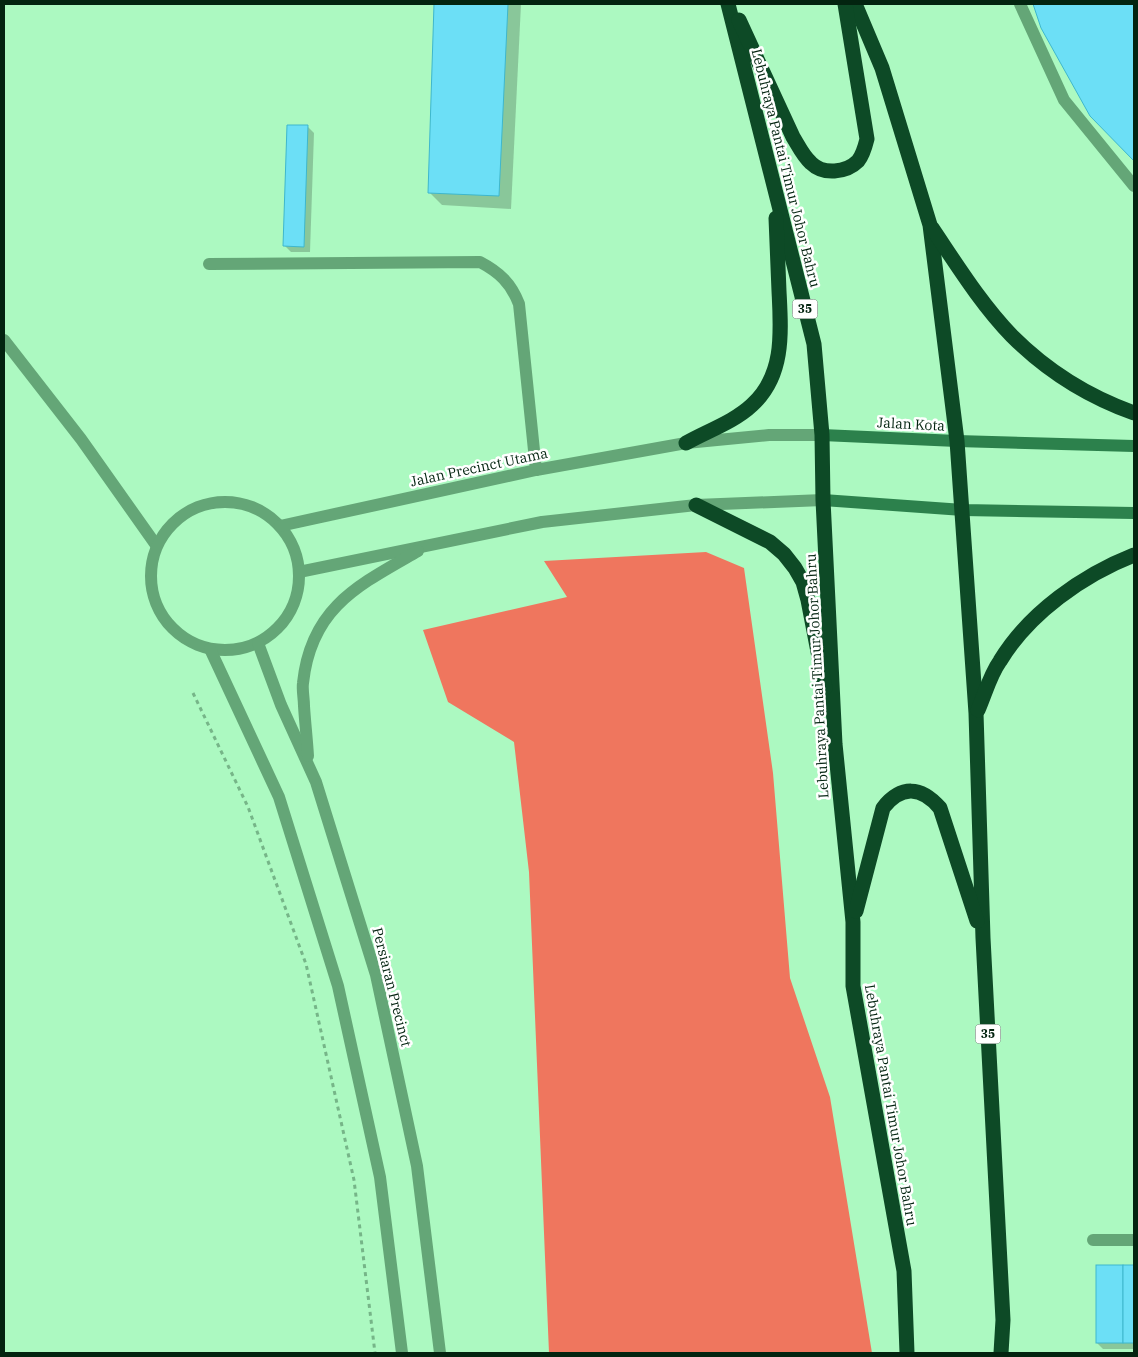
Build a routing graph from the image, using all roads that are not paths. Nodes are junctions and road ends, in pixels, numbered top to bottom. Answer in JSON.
{"nodes":[{"id":1,"x":728,"y":4,"type":"edge"},
{"id":2,"x":732,"y":4,"type":"edge"},
{"id":3,"x":845,"y":4,"type":"edge"},
{"id":4,"x":855,"y":4,"type":"edge"},
{"id":5,"x":1020,"y":4,"type":"edge"},
{"id":6,"x":1134,"y":186,"type":"edge"},
{"id":7,"x":774,"y":187,"type":"junction"},
{"id":8,"x":930,"y":225,"type":"junction"},
{"id":9,"x":209,"y":264,"type":"dead end"},
{"id":10,"x":4,"y":340,"type":"edge"},
{"id":11,"x":1134,"y":413,"type":"edge"},
{"id":12,"x":822,"y":435,"type":"junction"},
{"id":13,"x":957,"y":441,"type":"junction"},
{"id":14,"x":686,"y":443,"type":"junction"},
{"id":15,"x":1134,"y":446,"type":"edge"},
{"id":16,"x":536,"y":470,"type":"junction"},
{"id":17,"x":823,"y":500,"type":"junction"},
{"id":18,"x":696,"y":505,"type":"junction"},
{"id":19,"x":963,"y":510,"type":"junction"},
{"id":20,"x":1134,"y":512,"type":"edge"},
{"id":21,"x":280,"y":526,"type":"junction"},
{"id":22,"x":156,"y":545,"type":"junction"},
{"id":23,"x":429,"y":545,"type":"junction"},
{"id":24,"x":1134,"y":555,"type":"edge"},
{"id":25,"x":299,"y":572,"type":"junction"},
{"id":26,"x":258,"y":642,"type":"junction"},
{"id":27,"x":210,"y":649,"type":"junction"},
{"id":28,"x":976,"y":714,"type":"junction"},
{"id":29,"x":835,"y":744,"type":"junction"},
{"id":30,"x":308,"y":764,"type":"junction"},
{"id":31,"x":853,"y":922,"type":"junction"},
{"id":32,"x":983,"y":938,"type":"junction"},
{"id":33,"x":1093,"y":1240,"type":"dead end"},
{"id":34,"x":1134,"y":1240,"type":"edge"},
{"id":35,"x":402,"y":1353,"type":"edge"},
{"id":36,"x":440,"y":1353,"type":"edge"},
{"id":37,"x":907,"y":1353,"type":"edge"},
{"id":38,"x":1000,"y":1353,"type":"edge"}],
"edges":[{"from":1,"to":7,"type":"highway","name":"Lebuhraya Pantai Timur Johor Bahru","number":"35"},
{"from":2,"to":3,"type":"highway"},
{"from":4,"to":8,"type":"highway","number":"35"},
{"from":5,"to":6,"type":"street"},
{"from":7,"to":12,"type":"highway","name":"Lebuhraya Pantai Timur Johor Bahru","number":"35"},
{"from":7,"to":14,"type":"highway"},
{"from":8,"to":11,"type":"highway"},
{"from":8,"to":13,"type":"highway","number":"35"},
{"from":9,"to":16,"type":"street"},
{"from":10,"to":22,"type":"street"},
{"from":12,"to":13,"type":"main road","name":"Jalan Kota"},
{"from":12,"to":14,"type":"street","name":"Jalan Kota"},
{"from":12,"to":17,"type":"highway","name":"Lebuhraya Pantai Timur Johor Bahru","number":"35"},
{"from":13,"to":15,"type":"main road","name":"Jalan Kota"},
{"from":13,"to":19,"type":"highway","number":"35"},
{"from":14,"to":16,"type":"street","name":"Jalan Precinct Utama"},
{"from":16,"to":21,"type":"street","name":"Jalan Precinct Utama"},
{"from":17,"to":18,"type":"street"},
{"from":17,"to":19,"type":"main road"},
{"from":17,"to":29,"type":"highway","name":"Lebuhraya Pantai Timur Johor Bahru","number":"35"},
{"from":18,"to":23,"type":"street"},
{"from":18,"to":29,"type":"highway"},
{"from":19,"to":20,"type":"main road"},
{"from":19,"to":28,"type":"highway","number":"35"},
{"from":21,"to":22,"type":"street"},
{"from":21,"to":25,"type":"street"},
{"from":22,"to":27,"type":"street"},
{"from":23,"to":25,"type":"street"},
{"from":23,"to":30,"type":"street"},
{"from":24,"to":28,"type":"highway"},
{"from":25,"to":26,"type":"street"},
{"from":26,"to":27,"type":"street"},
{"from":26,"to":30,"type":"street","name":"Persiaran Precinct"},
{"from":27,"to":35,"type":"street"},
{"from":28,"to":32,"type":"highway","number":"35"},
{"from":29,"to":31,"type":"highway","name":"Lebuhraya Pantai Timur Johor Bahru","number":"35"},
{"from":30,"to":36,"type":"street","name":"Persiaran Precinct"},
{"from":31,"to":32,"type":"highway"},
{"from":31,"to":37,"type":"highway","name":"Lebuhraya Pantai Timur Johor Bahru","number":"35"},
{"from":32,"to":38,"type":"highway","number":"35"},
{"from":33,"to":34,"type":"street"}]}
